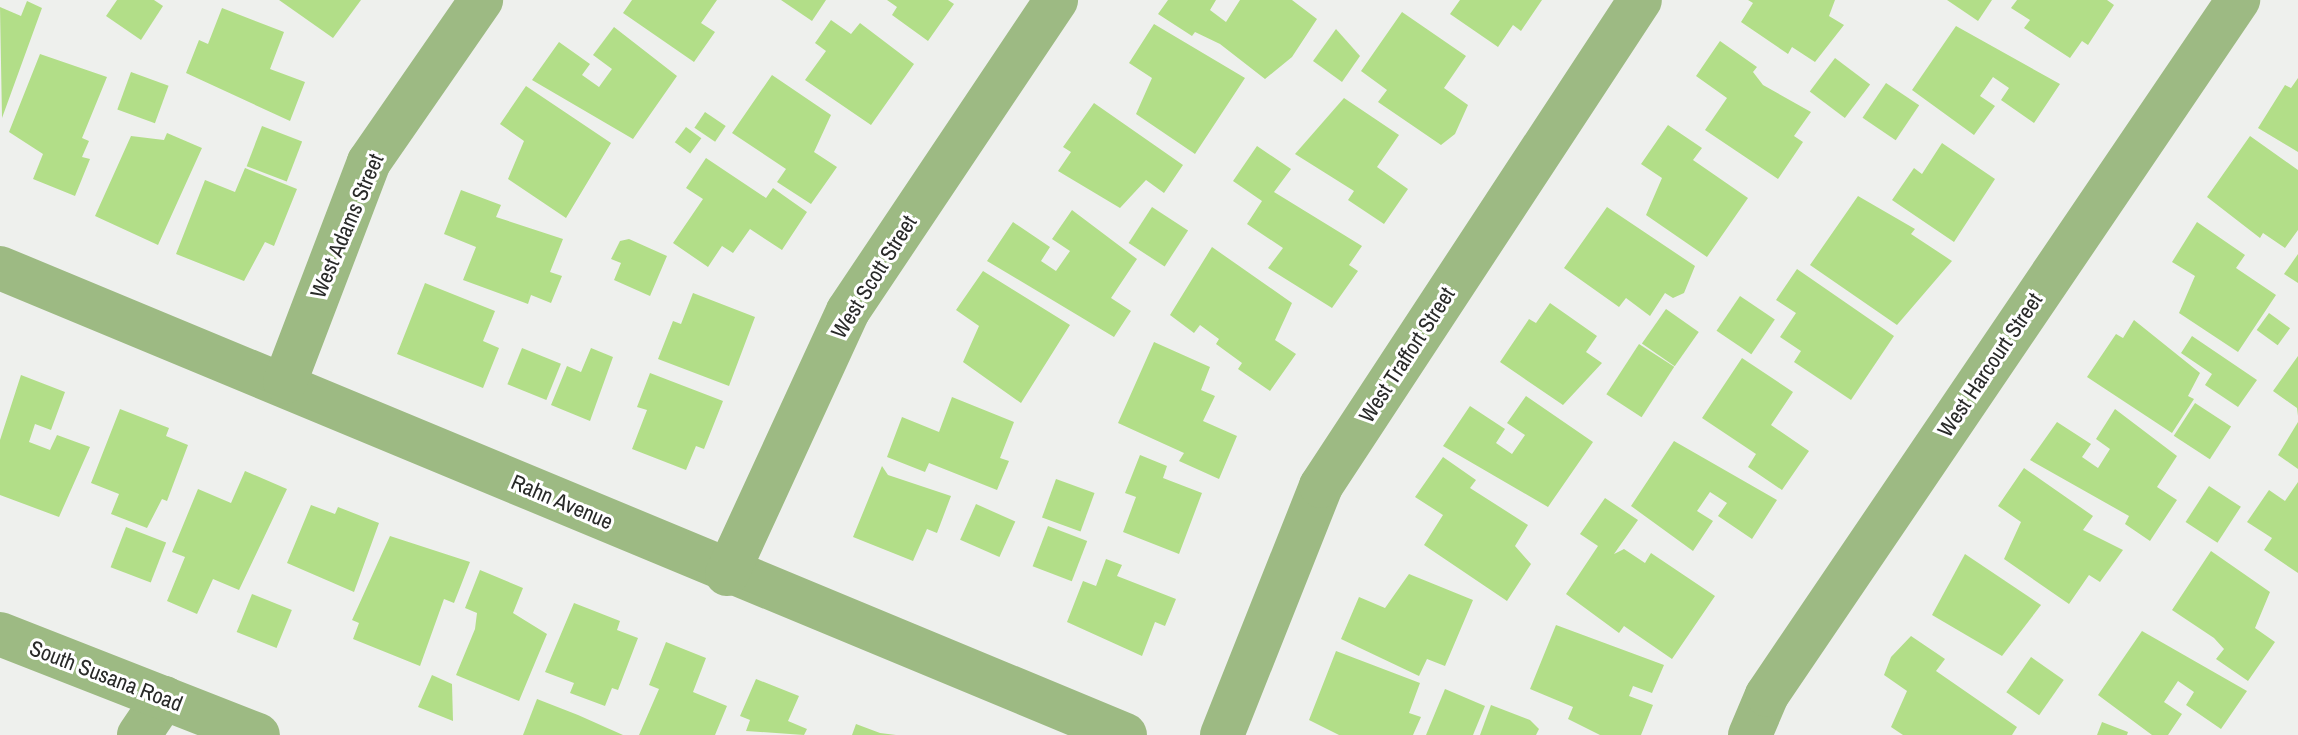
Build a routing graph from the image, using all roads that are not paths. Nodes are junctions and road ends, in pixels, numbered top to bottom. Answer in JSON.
{"nodes":[{"id":1,"x":481,"y":0,"type":"edge"},
{"id":2,"x":1056,"y":0,"type":"edge"},
{"id":3,"x":1640,"y":0,"type":"edge"},
{"id":4,"x":2238,"y":0,"type":"edge"},
{"id":5,"x":0,"y":268,"type":"edge"},
{"id":6,"x":285,"y":382,"type":"junction"},
{"id":7,"x":727,"y":574,"type":"junction"},
{"id":8,"x":0,"y":634,"type":"edge"},
{"id":9,"x":164,"y":698,"type":"junction"},
{"id":10,"x":139,"y":735,"type":"edge"},
{"id":11,"x":258,"y":735,"type":"edge"},
{"id":12,"x":1125,"y":735,"type":"edge"},
{"id":13,"x":1222,"y":735,"type":"edge"},
{"id":14,"x":1750,"y":735,"type":"edge"}],
"edges":[{"from":1,"to":6,"type":"street","name":"West Adams Street"},
{"from":2,"to":7,"type":"street","name":"West Scott Street"},
{"from":3,"to":13,"type":"street","name":"West Traffort Street"},
{"from":4,"to":14,"type":"street","name":"West Harcourt Street"},
{"from":5,"to":6,"type":"street","name":"Rahn Avenue"},
{"from":6,"to":7,"type":"street","name":"Rahn Avenue"},
{"from":7,"to":12,"type":"street","name":"Rahn Avenue"},
{"from":8,"to":9,"type":"street","name":"South Susana Road"},
{"from":9,"to":10,"type":"street"},
{"from":9,"to":11,"type":"street","name":"South Susana Road"}]}
